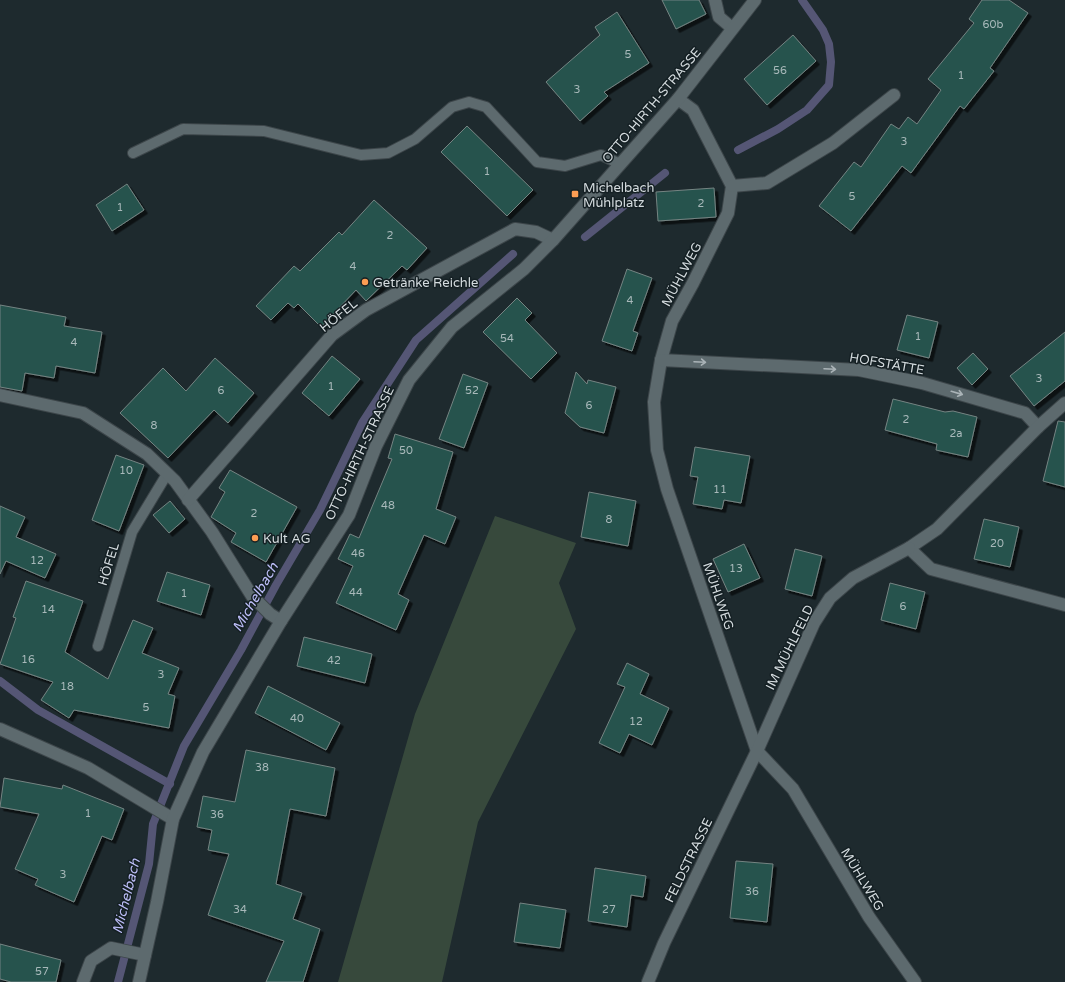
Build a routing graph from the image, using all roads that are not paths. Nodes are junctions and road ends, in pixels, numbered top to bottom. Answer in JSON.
{"nodes":[{"id":1,"x":715,"y":0,"type":"edge"},
{"id":2,"x":755,"y":0,"type":"edge"},
{"id":3,"x":732,"y":28,"type":"junction"},
{"id":4,"x":894,"y":95,"type":"dead end"},
{"id":5,"x":678,"y":99,"type":"junction"},
{"id":6,"x":133,"y":153,"type":"dead end"},
{"id":7,"x":620,"y":164,"type":"junction"},
{"id":8,"x":732,"y":186,"type":"junction"},
{"id":9,"x":553,"y":240,"type":"junction"},
{"id":10,"x":661,"y":360,"type":"junction"},
{"id":11,"x":0,"y":395,"type":"edge"},
{"id":12,"x":1065,"y":403,"type":"edge"},
{"id":13,"x":1038,"y":428,"type":"junction"},
{"id":14,"x":167,"y":474,"type":"junction"},
{"id":15,"x":188,"y":500,"type":"junction"},
{"id":16,"x":909,"y":548,"type":"junction"},
{"id":17,"x":1065,"y":605,"type":"edge"},
{"id":18,"x":281,"y":621,"type":"junction"},
{"id":19,"x":98,"y":646,"type":"dead end"},
{"id":20,"x":0,"y":729,"type":"edge"},
{"id":21,"x":757,"y":751,"type":"junction"},
{"id":22,"x":169,"y":817,"type":"junction"},
{"id":23,"x":139,"y":954,"type":"junction"},
{"id":24,"x":83,"y":982,"type":"edge"},
{"id":25,"x":138,"y":982,"type":"edge"},
{"id":26,"x":648,"y":982,"type":"edge"},
{"id":27,"x":915,"y":982,"type":"edge"}],
"edges":[{"from":1,"to":3,"type":"street"},
{"from":2,"to":3,"type":"street","name":"OTTO-HIRTH-STRASSE"},
{"from":3,"to":5,"type":"street","name":"OTTO-HIRTH-STRASSE"},
{"from":4,"to":8,"type":"street"},
{"from":5,"to":7,"type":"street","name":"OTTO-HIRTH-STRASSE"},
{"from":5,"to":8,"type":"street"},
{"from":6,"to":7,"type":"lane"},
{"from":7,"to":9,"type":"street","name":"OTTO-HIRTH-STRASSE"},
{"from":8,"to":10,"type":"street","name":"MÜHLWEG"},
{"from":9,"to":15,"type":"street","name":"HÖFEL"},
{"from":9,"to":18,"type":"street","name":"OTTO-HIRTH-STRASSE"},
{"from":10,"to":13,"type":"street","name":"HOFSTÄTTE","one_way":true},
{"from":10,"to":21,"type":"street","name":"MÜHLWEG"},
{"from":11,"to":14,"type":"street"},
{"from":12,"to":13,"type":"street"},
{"from":13,"to":16,"type":"street","name":"IM MÜHLFELD"},
{"from":14,"to":15,"type":"street"},
{"from":14,"to":19,"type":"lane","name":"HÖFEL"},
{"from":15,"to":18,"type":"street"},
{"from":16,"to":17,"type":"street"},
{"from":16,"to":21,"type":"street","name":"IM MÜHLFELD"},
{"from":18,"to":22,"type":"street","name":"OTTO-HIRTH-STRASSE"},
{"from":20,"to":22,"type":"street"},
{"from":21,"to":26,"type":"street","name":"FELDSTRASSE"},
{"from":21,"to":27,"type":"street","name":"MÜHLWEG"},
{"from":22,"to":23,"type":"street","name":"OTTO-HIRTH-STRASSE"},
{"from":23,"to":24,"type":"street"},
{"from":23,"to":25,"type":"street","name":"OTTO-HIRTH-STRASSE"}]}
